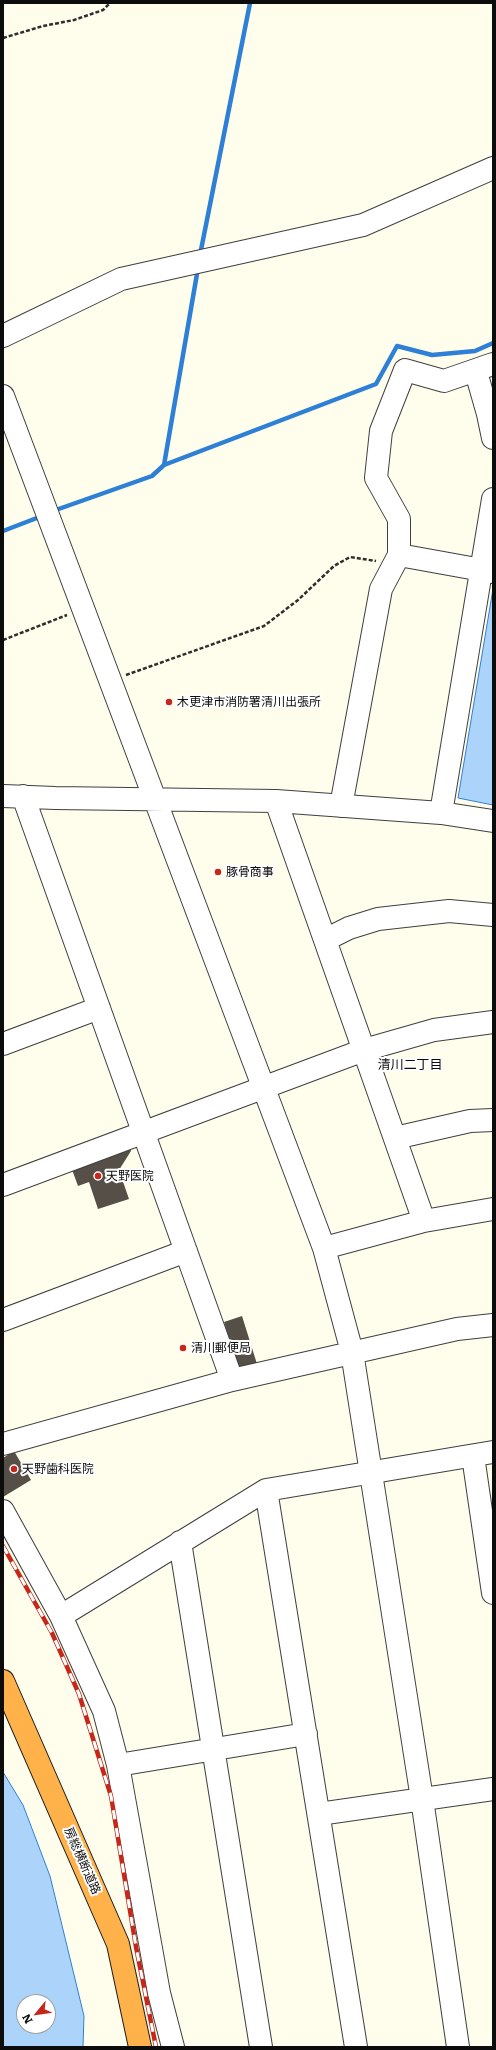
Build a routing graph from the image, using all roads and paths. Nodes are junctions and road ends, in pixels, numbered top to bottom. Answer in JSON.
{"nodes":[{"id":1,"x":110,"y":3,"type":"edge"},
{"id":2,"x":3,"y":38,"type":"edge"},
{"id":3,"x":493,"y":168,"type":"edge"},
{"id":4,"x":3,"y":336,"type":"edge"},
{"id":5,"x":484,"y":368,"type":"edge"},
{"id":6,"x":3,"y":396,"type":"edge"},
{"id":7,"x":493,"y":438,"type":"edge"},
{"id":8,"x":493,"y":499,"type":"edge"},
{"id":9,"x":397,"y":560,"type":"junction"},
{"id":10,"x":486,"y":571,"type":"edge"},
{"id":11,"x":82,"y":609,"type":"junction"},
{"id":12,"x":3,"y":640,"type":"edge"},
{"id":13,"x":109,"y":681,"type":"junction"},
{"id":14,"x":13,"y":796,"type":"edge"},
{"id":15,"x":153,"y":799,"type":"junction"},
{"id":16,"x":276,"y":801,"type":"junction"},
{"id":17,"x":341,"y":806,"type":"junction"},
{"id":18,"x":441,"y":814,"type":"junction"},
{"id":19,"x":493,"y":821,"type":"edge"},
{"id":20,"x":493,"y":915,"type":"edge"},
{"id":21,"x":325,"y":940,"type":"junction"},
{"id":22,"x":99,"y":1008,"type":"junction"},
{"id":23,"x":493,"y":1022,"type":"edge"},
{"id":24,"x":3,"y":1044,"type":"edge"},
{"id":25,"x":364,"y":1050,"type":"junction"},
{"id":26,"x":263,"y":1088,"type":"junction"},
{"id":27,"x":493,"y":1120,"type":"edge"},
{"id":28,"x":144,"y":1133,"type":"junction"},
{"id":29,"x":395,"y":1138,"type":"junction"},
{"id":30,"x":3,"y":1185,"type":"edge"},
{"id":31,"x":493,"y":1209,"type":"edge"},
{"id":32,"x":424,"y":1221,"type":"junction"},
{"id":33,"x":324,"y":1248,"type":"junction"},
{"id":34,"x":186,"y":1251,"type":"junction"},
{"id":35,"x":3,"y":1320,"type":"edge"},
{"id":36,"x":493,"y":1325,"type":"edge"},
{"id":37,"x":352,"y":1352,"type":"junction"},
{"id":38,"x":232,"y":1380,"type":"junction"},
{"id":39,"x":3,"y":1444,"type":"edge"},
{"id":40,"x":483,"y":1454,"type":"edge"},
{"id":41,"x":371,"y":1473,"type":"junction"},
{"id":42,"x":266,"y":1490,"type":"junction"},
{"id":43,"x":3,"y":1511,"type":"edge"},
{"id":44,"x":180,"y":1542,"type":"junction"},
{"id":45,"x":493,"y":1593,"type":"edge"},
{"id":46,"x":61,"y":1616,"type":"junction"},
{"id":47,"x":3,"y":1681,"type":"edge"},
{"id":48,"x":306,"y":1734,"type":"junction"},
{"id":49,"x":213,"y":1749,"type":"junction"},
{"id":50,"x":118,"y":1765,"type":"junction"},
{"id":51,"x":493,"y":1789,"type":"edge"},
{"id":52,"x":422,"y":1799,"type":"junction"},
{"id":53,"x":319,"y":1814,"type":"junction"},
{"id":54,"x":140,"y":2047,"type":"edge"},
{"id":55,"x":173,"y":2047,"type":"edge"},
{"id":56,"x":261,"y":2047,"type":"edge"},
{"id":57,"x":356,"y":2047,"type":"edge"},
{"id":58,"x":458,"y":2047,"type":"edge"}],
"edges":[{"from":1,"to":2,"type":"path"},
{"from":3,"to":4,"type":"street"},
{"from":5,"to":7,"type":"street"},
{"from":5,"to":9,"type":"street"},
{"from":6,"to":11,"type":"street"},
{"from":8,"to":10,"type":"street"},
{"from":9,"to":10,"type":"street"},
{"from":9,"to":13,"type":"path"},
{"from":9,"to":17,"type":"street"},
{"from":10,"to":18,"type":"street"},
{"from":11,"to":12,"type":"path"},
{"from":11,"to":13,"type":"street"},
{"from":13,"to":15,"type":"street"},
{"from":14,"to":15,"type":"street"},
{"from":14,"to":22,"type":"street"},
{"from":15,"to":16,"type":"street"},
{"from":15,"to":26,"type":"street"},
{"from":16,"to":17,"type":"street"},
{"from":16,"to":21,"type":"street"},
{"from":17,"to":18,"type":"street"},
{"from":18,"to":19,"type":"street"},
{"from":20,"to":21,"type":"street"},
{"from":21,"to":25,"type":"street"},
{"from":22,"to":24,"type":"street"},
{"from":22,"to":28,"type":"street"},
{"from":23,"to":25,"type":"street"},
{"from":25,"to":26,"type":"street"},
{"from":25,"to":29,"type":"street"},
{"from":26,"to":28,"type":"street"},
{"from":26,"to":33,"type":"street"},
{"from":27,"to":29,"type":"street"},
{"from":28,"to":30,"type":"street"},
{"from":28,"to":34,"type":"street"},
{"from":29,"to":32,"type":"street"},
{"from":31,"to":32,"type":"street"},
{"from":32,"to":33,"type":"street"},
{"from":33,"to":37,"type":"street"},
{"from":34,"to":35,"type":"street"},
{"from":34,"to":38,"type":"street"},
{"from":36,"to":37,"type":"street"},
{"from":37,"to":38,"type":"street"},
{"from":37,"to":41,"type":"street"},
{"from":38,"to":39,"type":"street"},
{"from":40,"to":41,"type":"street"},
{"from":40,"to":45,"type":"street"},
{"from":41,"to":42,"type":"street"},
{"from":41,"to":52,"type":"street"},
{"from":42,"to":44,"type":"street"},
{"from":42,"to":48,"type":"street"},
{"from":43,"to":46,"type":"street"},
{"from":44,"to":46,"type":"street"},
{"from":44,"to":49,"type":"street"},
{"from":46,"to":50,"type":"street"},
{"from":47,"to":54,"type":"highway","name":"房総横断道路"},
{"from":48,"to":49,"type":"street"},
{"from":48,"to":53,"type":"street"},
{"from":49,"to":50,"type":"street"},
{"from":49,"to":56,"type":"street"},
{"from":50,"to":55,"type":"street"},
{"from":51,"to":52,"type":"street"},
{"from":52,"to":53,"type":"street"},
{"from":52,"to":58,"type":"street"},
{"from":53,"to":57,"type":"street"}]}
